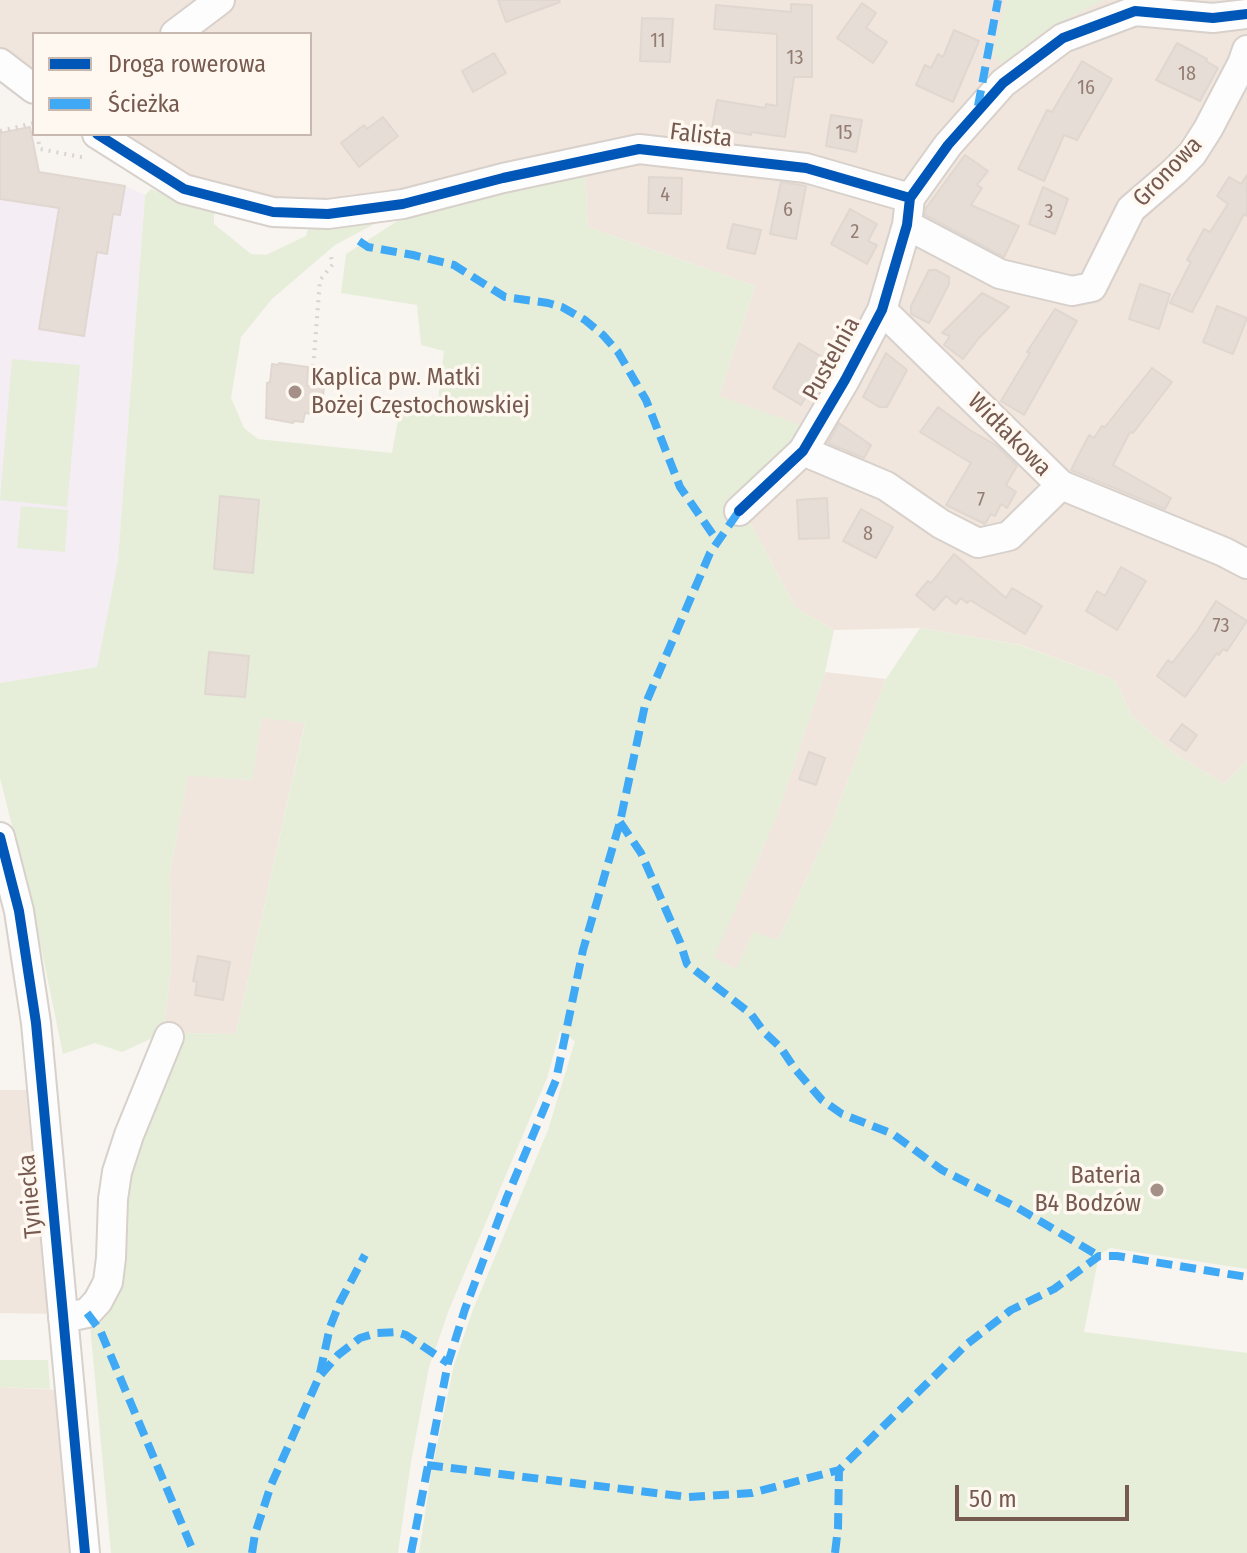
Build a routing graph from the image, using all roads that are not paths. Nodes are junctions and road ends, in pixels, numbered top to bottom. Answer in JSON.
{"nodes":[{"id":1,"x":220,"y":0,"type":"edge"},
{"id":2,"x":1247,"y":14,"type":"edge"},
{"id":3,"x":178,"y":32,"type":"edge"},
{"id":4,"x":1247,"y":50,"type":"edge"},
{"id":5,"x":0,"y":63,"type":"edge"},
{"id":6,"x":32,"y":87,"type":"edge"},
{"id":7,"x":100,"y":136,"type":"edge"},
{"id":8,"x":908,"y":212,"type":"junction"},
{"id":9,"x":882,"y":310,"type":"junction"},
{"id":10,"x":803,"y":451,"type":"junction"},
{"id":11,"x":1061,"y":485,"type":"junction"},
{"id":12,"x":739,"y":511,"type":"dead end"},
{"id":13,"x":1247,"y":564,"type":"edge"},
{"id":14,"x":0,"y":837,"type":"edge"},
{"id":15,"x":169,"y":1037,"type":"dead end"},
{"id":16,"x":63,"y":1318,"type":"junction"},
{"id":17,"x":85,"y":1553,"type":"edge"}],
"edges":[{"from":1,"to":3,"type":"street"},
{"from":2,"to":8,"type":"street"},
{"from":4,"to":8,"type":"street","name":"Gronowa"},
{"from":5,"to":6,"type":"street"},
{"from":7,"to":8,"type":"street","name":"Falista"},
{"from":8,"to":9,"type":"street","name":"Pustelnia"},
{"from":9,"to":10,"type":"street","name":"Pustelnia"},
{"from":9,"to":11,"type":"street","name":"Widłakowa"},
{"from":10,"to":11,"type":"street"},
{"from":10,"to":12,"type":"street","name":"Pustelnia"},
{"from":11,"to":13,"type":"street","name":"Widłakowa"},
{"from":14,"to":16,"type":"street","name":"Tyniecka"},
{"from":15,"to":16,"type":"street"},
{"from":16,"to":17,"type":"street","name":"Tyniecka"}]}
